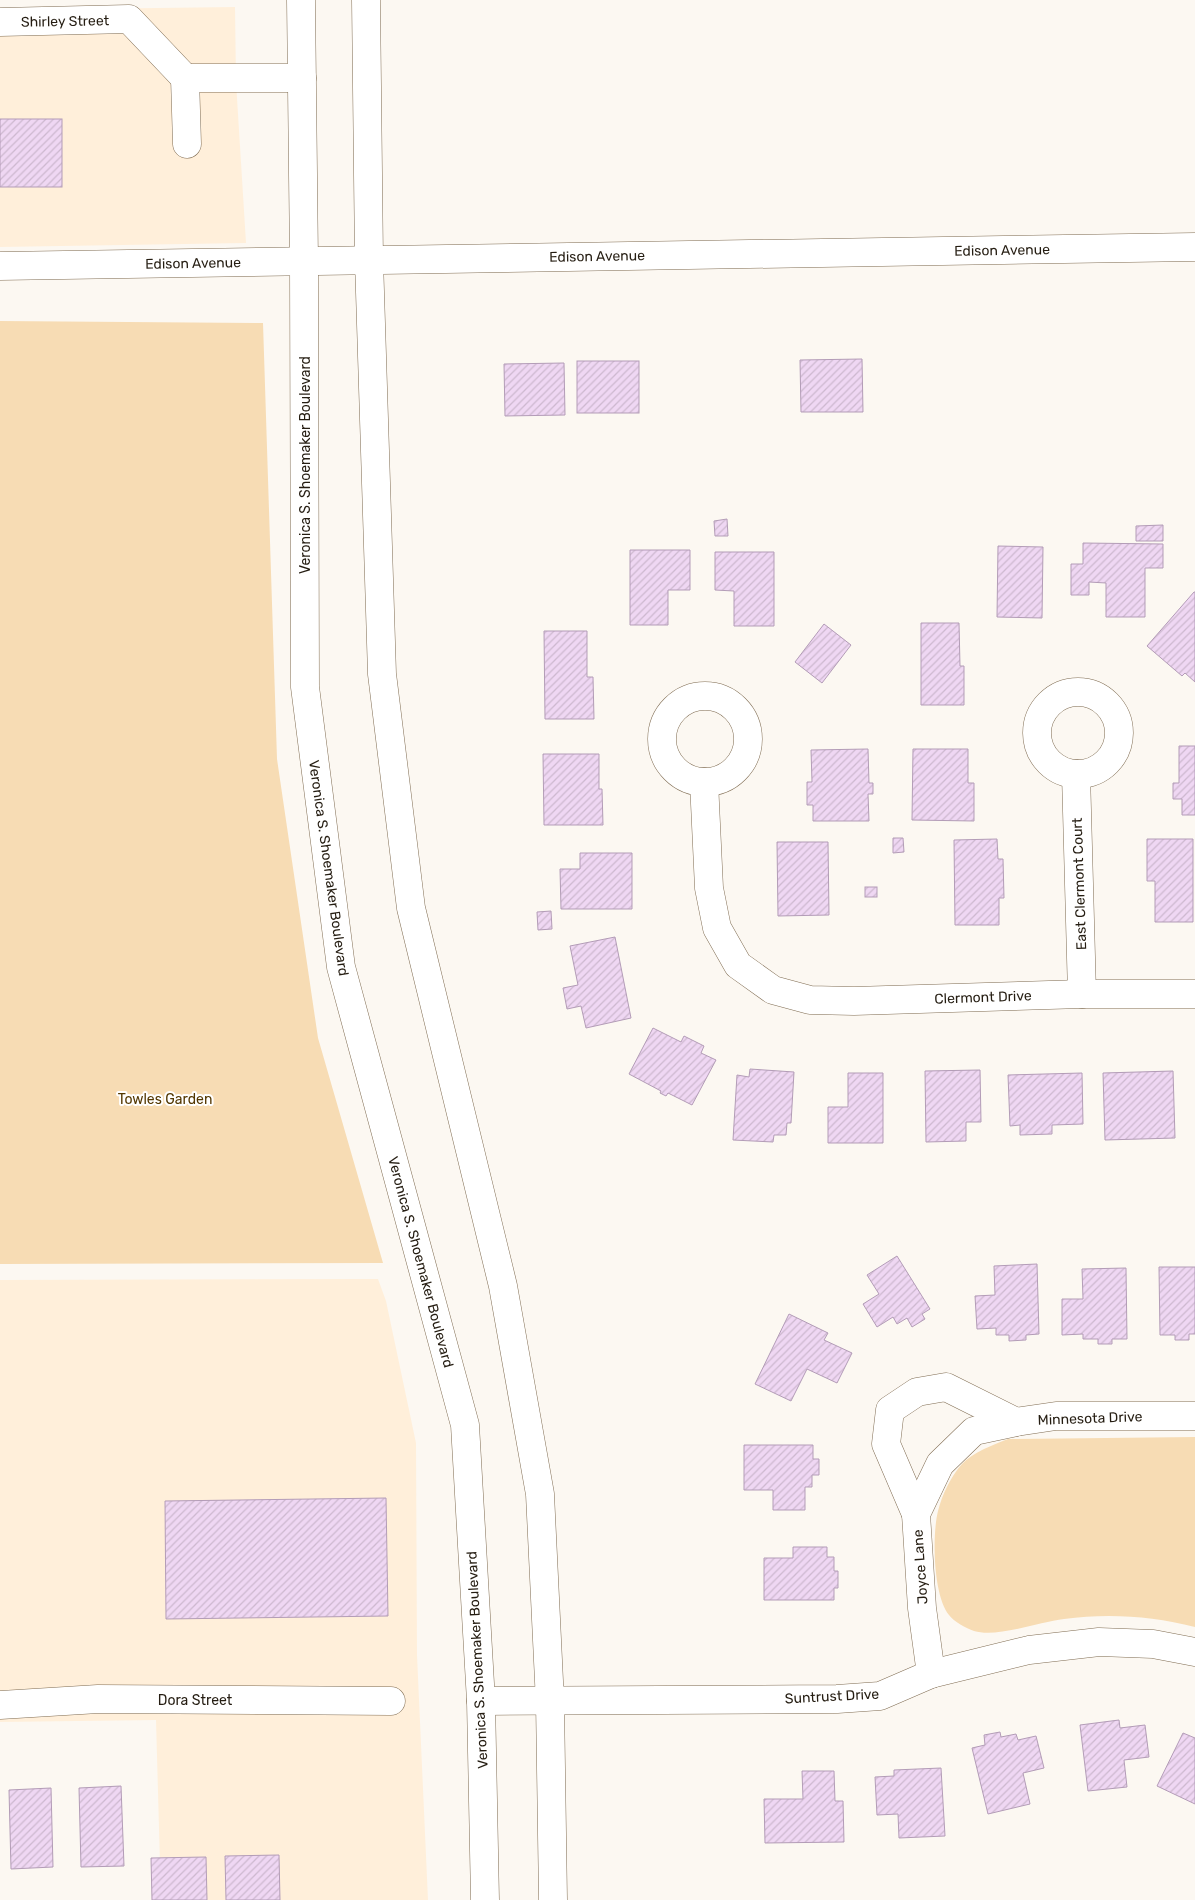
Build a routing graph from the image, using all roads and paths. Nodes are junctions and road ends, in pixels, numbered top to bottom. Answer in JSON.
{"nodes":[{"id":1,"x":301,"y":0,"type":"edge"},
{"id":2,"x":366,"y":0,"type":"edge"},
{"id":3,"x":0,"y":22,"type":"edge"},
{"id":4,"x":186,"y":78,"type":"junction"},
{"id":5,"x":302,"y":78,"type":"junction"},
{"id":6,"x":187,"y":144,"type":"dead end"},
{"id":7,"x":1195,"y":247,"type":"edge"},
{"id":8,"x":369,"y":260,"type":"junction"},
{"id":9,"x":304,"y":261,"type":"junction"},
{"id":10,"x":0,"y":266,"type":"edge"},
{"id":11,"x":1076,"y":774,"type":"dead end"},
{"id":12,"x":704,"y":782,"type":"dead end"},
{"id":13,"x":1082,"y":994,"type":"junction"},
{"id":14,"x":1195,"y":994,"type":"edge"},
{"id":15,"x":1195,"y":1416,"type":"edge"},
{"id":16,"x":1016,"y":1422,"type":"junction"},
{"id":17,"x":940,"y":1464,"type":"joint"},
{"id":18,"x":916,"y":1514,"type":"junction"},
{"id":19,"x":1195,"y":1652,"type":"edge"},
{"id":20,"x":931,"y":1674,"type":"junction"},
{"id":21,"x":391,"y":1701,"type":"dead end"},
{"id":22,"x":481,"y":1701,"type":"junction"},
{"id":23,"x":550,"y":1702,"type":"junction"},
{"id":24,"x":0,"y":1705,"type":"edge"},
{"id":25,"x":484,"y":1900,"type":"edge"},
{"id":26,"x":553,"y":1900,"type":"edge"}],
"edges":[{"from":1,"to":5,"type":"street","name":"Veronica S. Shoemaker Boulevard"},
{"from":2,"to":8,"type":"street"},
{"from":3,"to":4,"type":"street","name":"Shirley Street"},
{"from":4,"to":5,"type":"street"},
{"from":4,"to":6,"type":"street"},
{"from":5,"to":9,"type":"street","name":"Veronica S. Shoemaker Boulevard"},
{"from":7,"to":8,"type":"street","name":"Edison Avenue"},
{"from":8,"to":9,"type":"street","name":"Edison Avenue"},
{"from":8,"to":23,"type":"street"},
{"from":9,"to":10,"type":"street","name":"Edison Avenue"},
{"from":9,"to":22,"type":"street","name":"Veronica S. Shoemaker Boulevard"},
{"from":11,"to":13,"type":"street","name":"East Clermont Court"},
{"from":12,"to":13,"type":"street","name":"Clermont Drive"},
{"from":13,"to":14,"type":"street","name":"Clermont Drive"},
{"from":15,"to":16,"type":"street","name":"Minnesota Drive"},
{"from":16,"to":17,"type":"street","name":"Minnesota Drive"},
{"from":16,"to":18,"type":"street"},
{"from":17,"to":18,"type":"street","name":"Joyce Lane"},
{"from":18,"to":20,"type":"street","name":"Joyce Lane"},
{"from":19,"to":20,"type":"street","name":"Suntrust Drive"},
{"from":20,"to":23,"type":"street","name":"Suntrust Drive"},
{"from":21,"to":24,"type":"street","name":"Dora Street"},
{"from":22,"to":23,"type":"street"},
{"from":22,"to":25,"type":"street","name":"Veronica S. Shoemaker Boulevard"},
{"from":23,"to":26,"type":"street"}]}
